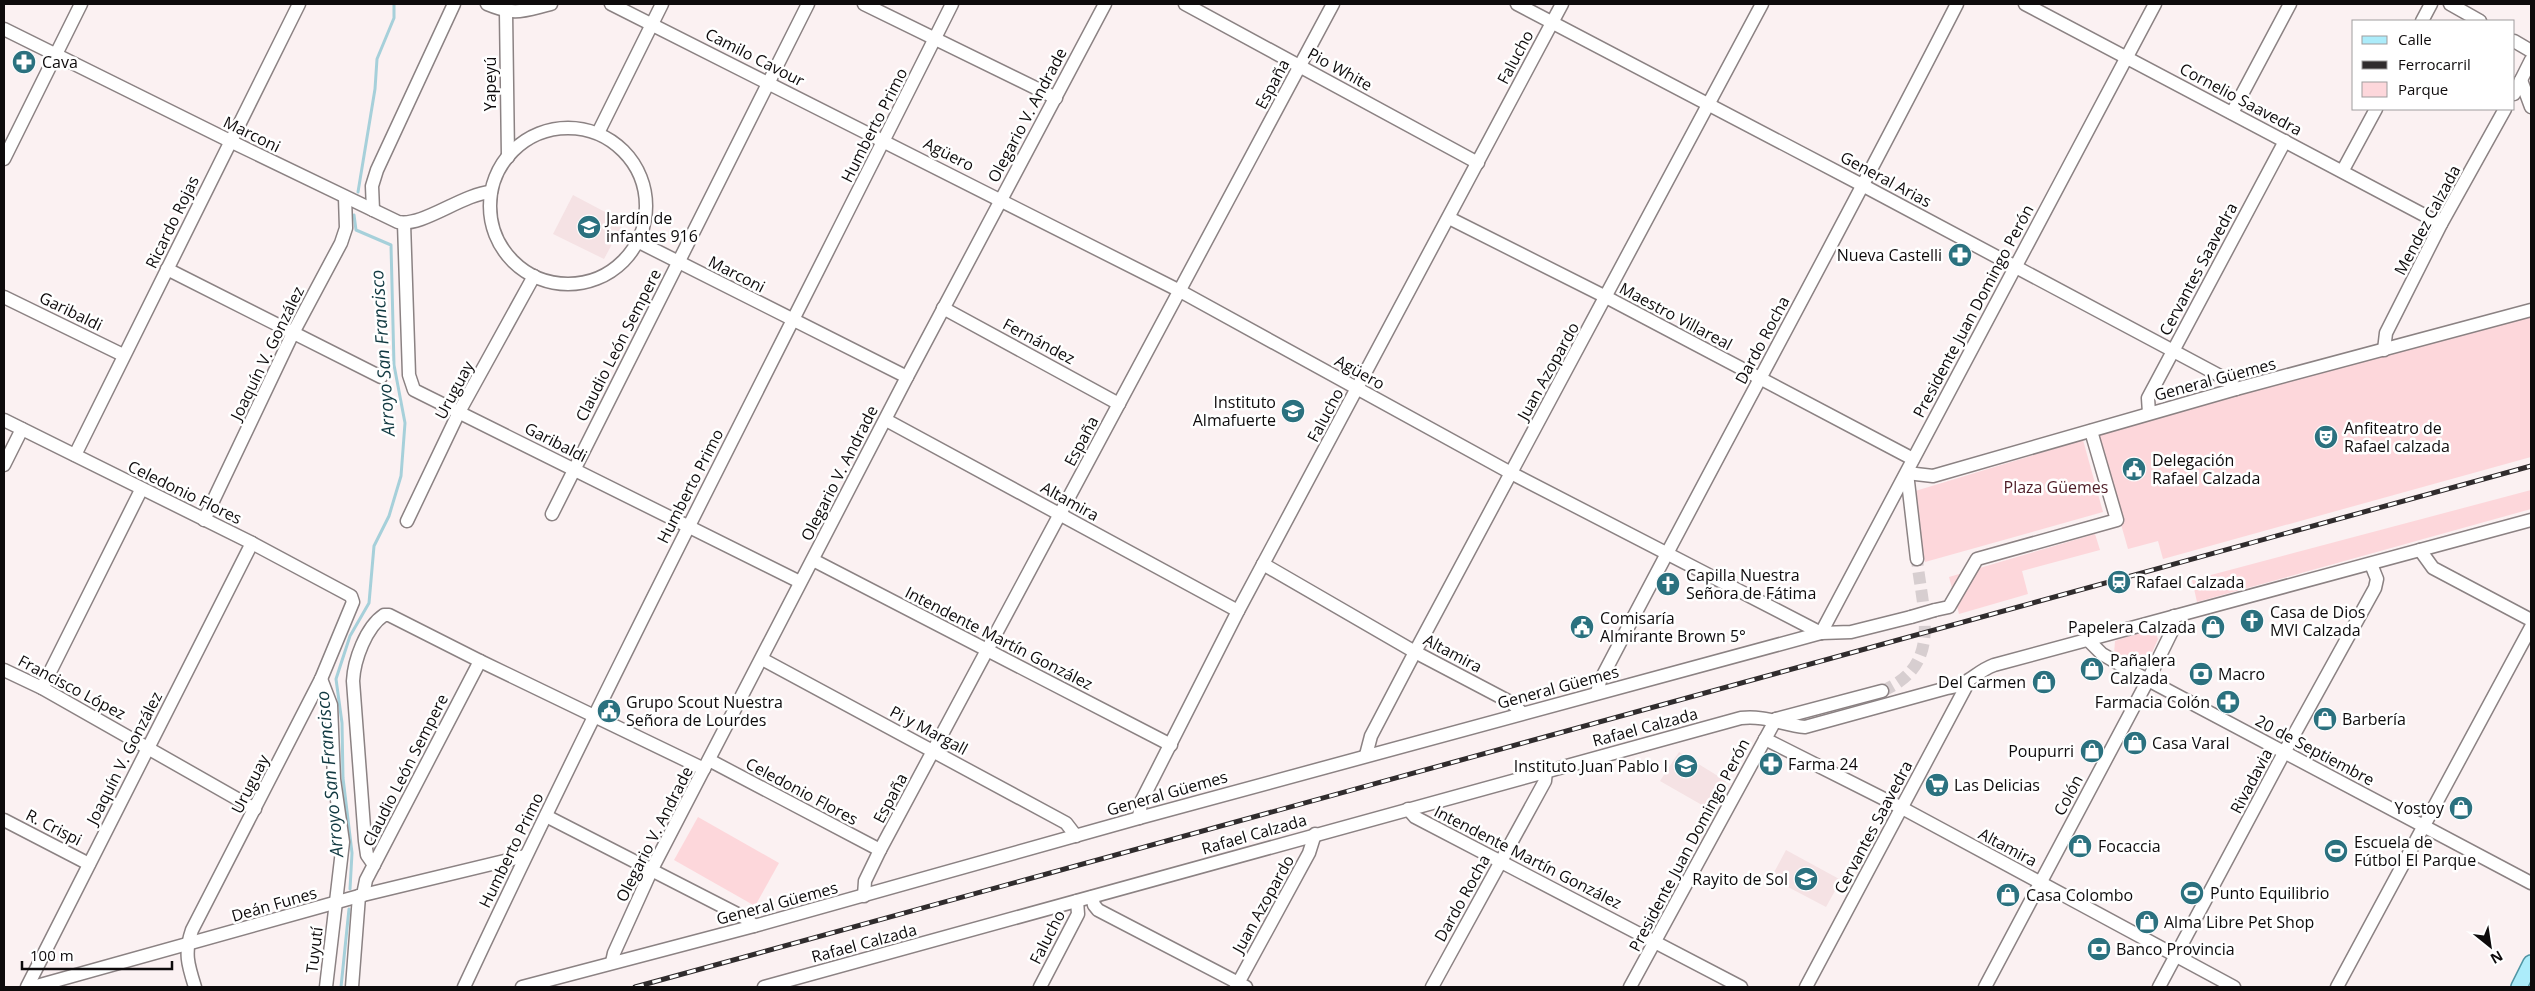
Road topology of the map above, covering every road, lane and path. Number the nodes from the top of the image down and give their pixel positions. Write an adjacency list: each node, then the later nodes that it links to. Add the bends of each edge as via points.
1 (81, 4): 32 (street)
2 (299, 4): 48 (street, Ricardo Rojas)
3 (454, 4): 57 (street, via 377,170 372,186)
4 (487, 4): 23 (street)
5 (551, 4): 23 (street)
6 (611, 4): 27 (street, Camilo Cavour)
7 (662, 4): 27 (street)
8 (808, 4): 37 (street, Claudio León Sempere)
9 (864, 4): 29 (street)
10 (952, 4): 29 (street, Humberto Primo)
11 (1105, 4): 39 (street, Olegario V. Andrade)
12 (1185, 4): 35 (street, Pio White)
13 (1333, 4): 35 (street, España)
14 (1516, 4): 26 (street, General Arias)
15 (1562, 4): 26 (street, Falucho)
16 (1762, 4): 40 (street, Juan Azopardo)
17 (1957, 4): 53 (street, Dardo Rocha)
18 (2026, 4): 33 (street, Cornelio Saavedra)
19 (2155, 4): 33 (street, Presidente Juan Domingo Perón)
20 (2290, 4): 44 (street)
21 (2431, 4): 24 (street)
22 (2450, 4): 25 (street)
23 (506, 12): 49 (street, Yapeyú)
24 (2423, 20)
25 (2478, 20)
26 (1552, 23): 40 (street, General Arias); 51 (street, Falucho)
27 (652, 24): 37 (street, Camilo Cavour); 45 (street)
28 (4, 29): 32 (street, Marconi)
29 (935, 38): 39 (street); 46 (street, Humberto Primo)
30 (2515, 42): 31 (street)
31 (2531, 51)
32 (56, 54): 48 (street, Marconi); 50 (street)
33 (2126, 57): 44 (street, Cornelio Saavedra); 63 (street, Presidente Juan Domingo Perón)
34 (2531, 60): 36 (street)
35 (1300, 66): 51 (street, Pio White); 66 (street, España)
36 (2522, 80): 38 (street); 41 (street)
37 (768, 82): 46 (street, Camilo Cavour); 62 (street, Claudio León Sempere)
38 (2515, 92)
39 (1056, 98): 56 (street, Olegario V. Andrade)
40 (1709, 105): 53 (street, General Arias); 68 (street, Juan Azopardo)
41 (2531, 107)
42 (2375, 110): 52 (street)
43 (2504, 110): 60 (street, Mendez Calzada)
44 (2232, 112): 47 (street, Cornelio Saavedra)
45 (598, 133): 49 (street, via 573,127 547,130 524,141); 61 (street, via 620,146 636,165 645,189 647,214)
46 (884, 140): 56 (street, Agüero); 71 (street, Humberto Primo)
47 (2285, 141): 52 (street, Cornelio Saavedra); 74 (street, Cervantes Saavedra)
48 (230, 142): 55 (street, Marconi); 64 (street, Ricardo Rojas)
49 (508, 156): 54 (street, via 497,172)
50 (4, 159)
51 (1478, 163): 58 (street, Falucho)
52 (2343, 170): 60 (street, Cornelio Saavedra)
53 (1864, 186): 63 (street, General Arias); 78 (street, Dardo Rocha)
54 (491, 192): 59 (street, via 472,196 414,222); 65 (street, via 493,229 502,248 516,264)
55 (345, 197): 57 (street, Marconi); 72 (street, Joaquín V. González, via 345,234)
56 (1001, 199): 66 (street, Agüero); 69 (street, Olegario V. Andrade)
57 (373, 210): 59 (street, Marconi)
58 (1449, 218): 68 (street, Maestro Villareal); 79 (street, Falucho)
59 (404, 223): 82 (street, Garibaldi, via 411,386)
60 (2442, 224): 73 (street, Mendez Calzada, via 2386,333)
61 (639, 242): 62 (street, Marconi); 65 (street, via 626,259 606,274 583,283 558,283)
62 (678, 262): 71 (street, Marconi); 91 (street, Claudio León Sempere)
63 (2015, 266): 74 (street, General Arias); 89 (street, Presidente Juan Domingo Perón)
64 (167, 269): 72 (street); 75 (street, Ricardo Rojas)
65 (534, 276): 82 (street, Uruguay)
66 (1180, 291): 79 (street, Agüero); 81 (street, España)
67 (4, 297): 75 (street, Garibaldi)
68 (1606, 297): 78 (street, Maestro Villareal); 92 (street, Juan Azopardo)
69 (943, 308): 77 (street, Olegario V. Andrade); 81 (street, Fernández)
70 (2531, 310): 73 (street, General Güemes)
71 (794, 321): 77 (street); 102 (street, Humberto Primo)
72 (293, 333): 76 (street); 99 (street, Joaquín V. González)
73 (2384, 350): 80 (street, General Güemes)
74 (2173, 351): 80 (street, General Arias, via 2224,378); 83 (street, Cervantes Saavedra, via 2148,398)
75 (123, 355): 88 (street, Ricardo Rojas)
76 (381, 377)
77 (907, 377): 85 (street, Olegario V. Andrade)
78 (1759, 378): 89 (street, Maestro Villareal); 105 (street, Dardo Rocha)
79 (1357, 389): 92 (street, Agüero); 108 (street, Falucho)
80 (2236, 389): 83 (street, General Güemes)
81 (1119, 404): 98 (street, España)
82 (460, 412): 91 (street, Garibaldi); 101 (street, Uruguay)
83 (2149, 414): 87 (street, General Güemes)
84 (4, 420): 86 (street, Celedonio Flores)
85 (886, 420): 98 (street, Altamira); 107 (street, Olegario V. Andrade)
86 (22, 429): 88 (street, Celedonio Flores); 90 (street)
87 (2091, 431): 94 (street, General Güemes); 116 (street, General Güemes, bridge, via 2117,520 1977,559 1949,607 1851,632)
88 (75, 455): 95 (street, Celedonio Flores)
89 (1913, 460): 93 (street, Presidente Juan Domingo Perón)
90 (4, 465)
91 (574, 470): 97 (street, Claudio León Sempere); 102 (street, Garibaldi)
92 (1511, 473): 105 (street, Agüero); 119 (street, Juan Azopardo)
93 (1907, 473): 94 (street, General Güemes); 96 (street); 116 (street, Presidente Juan Domingo Perón)
94 (1933, 476): 96 (street, via 1918,487)
95 (142, 490): 99 (street, Celedonio Flores); 126 (street)
96 (1910, 502): 106 (street)
97 (552, 514)
98 (1060, 514): 112 (street, Altamira); 118 (street, España)
99 (204, 520): 103 (street, Celedonio Flores)
100 (2531, 520): 104 (street, Rafael Calzada)
101 (407, 521)
102 (688, 526): 110 (street); 130 (street, Humberto Primo)
103 (252, 544): 111 (street, Celedonio Flores); 134 (street, Joaquín V. González)
104 (2420, 550): 109 (street, Rafael Calzada); 114 (street, via 2433,568)
105 (1666, 553): 116 (street, Agüero); 128 (street, Dardo Rocha, via 1600,681)
106 (1917, 559)
107 (813, 560): 110 (street, Olegario V. Andrade); 118 (street, Intendente Martín González)
108 (1263, 564): 112 (street, Falucho); 119 (street, Altamira)
109 (2372, 564): 113 (street, Rafael Calzada); 136 (street, Rivadavia, via 2377,579 2375,588)
110 (800, 582): 120 (street, Olegario V. Andrade)
111 (351, 596): 123 (street, Uruguay, via 352,608)
112 (1238, 611): 133 (street, Falucho)
113 (2174, 616): 117 (street, Rafael Calzada); 124 (street, Colón, via 2172,631)
114 (2531, 620)
115 (2531, 627): 146 (street)
116 (1821, 633): 128 (street, General Güemes)
117 (2088, 640): 124 (street, 20 de Septiembre, via 2102,654); 125 (street, Rafael Calzada, via 1994,665 1983,669)
118 (988, 650): 133 (street, Intendente Martín González); 135 (street, España)
119 (1415, 652): 129 (street, Altamira, via 1512,703); 137 (street, Juan Azopardo, via 1371,736)
120 (762, 659): 135 (street, Pi y Margall); 138 (street, Olegario V. Andrade)
121 (480, 661): 130 (street, Celedonio Flores); 153 (street, Claudio León Sempere); 153 (street, Celedonio Flores, via 389,615 384,614 376,622 358,657 353,681 365,840)
122 (4, 670): 126 (street, Francisco López)
123 (321, 679): 141 (street, Uruguay); 161 (street, Tuyutí, via 332,705 334,779 343,842)
124 (2148, 680): 136 (street, 20 de Septiembre); 155 (street, Colón)
125 (1968, 683): 131 (street, Rafael Calzada, via 1805,726); 140 (street, Cervantes Saavedra)
126 (42, 688): 134 (street, Francisco López)
127 (1882, 691): 131 (street)
128 (1598, 693): 129 (street, General Güemes)
129 (1522, 713): 137 (street, General Güemes)
130 (596, 715): 138 (street, Celedonio Flores); 143 (street, Humberto Primo)
131 (1776, 720): 132 (street, Presidente Juan Domingo Perón); 139 (street, Rafael Calzada, via 1756,716 1741,718)
132 (1765, 739): 140 (street, Altamira); 163 (street, Presidente Juan Domingo Perón)
133 (1171, 744): 144 (street, Falucho, via 1141,802)
134 (148, 746): 141 (street, Francisco López); 152 (street, Joaquín V. González)
135 (933, 751): 148 (street, Pi y Margall, via 1066,823); 149 (street, España)
136 (2285, 751): 146 (street, 20 de Septiembre); 165 (street, Rivadavia)
137 (1366, 755): 144 (street, General Güemes)
138 (707, 764): 149 (street, Celedonio Flores); 154 (street, Olegario V. Andrade)
139 (1546, 771): 142 (street, Rafael Calzada); 151 (street, Dardo Rocha, via 1545,781)
140 (1902, 808): 155 (street, Altamira); 181 (street, Cervantes Saavedra)
141 (255, 809): 164 (street, Uruguay)
142 (1408, 809): 147 (street, Rafael Calzada); 151 (street, Intendente Martín González, via 1415,817)
143 (546, 816): 150 (street, Humberto Primo); 154 (street)
144 (1139, 818): 148 (street, General Güemes)
145 (4, 820): 152 (street, R. Crispi)
146 (2424, 826): 156 (street, 20 de Septiembre); 185 (street)
147 (1314, 834): 159 (street, Rafael Calzada); 168 (street, Juan Azopardo, via 1309,853)
148 (1076, 836): 158 (street, General Güemes)
149 (880, 850): 158 (street, España, via 865,881)
150 (525, 856): 157 (street, Deán Funes); 174 (street, Humberto Primo)
151 (1501, 860): 163 (street, Intendente Martín González); 178 (street, Dardo Rocha)
152 (89, 864): 169 (street, Joaquín V. González)
153 (374, 865): 157 (street, Claudio León Sempere)
154 (652, 869): 162 (street); 166 (street, Olegario V. Andrade)
155 (2041, 883): 165 (street, Altamira); 182 (street, Colón)
156 (2531, 883)
157 (361, 896): 161 (street, Deán Funes); 173 (street)
158 (864, 896): 162 (street, General Güemes)
159 (1092, 897): 160 (street, Rafael Calzada); 168 (street, via 1098,910)
160 (1077, 901): 176 (street, Rafael Calzada); 177 (street, Falucho, via 1078,914)
161 (336, 902): 164 (street, Deán Funes); 172 (street, Tuyutí)
162 (754, 926): 166 (street, General Güemes)
163 (1655, 942): 179 (street, Presidente Juan Domingo Perón); 180 (street, Intendente Martín González)
164 (186, 946): 170 (street, Deán Funes); 171 (street)
165 (2176, 956): 183 (street, Rivadavia); 184 (street, Altamira)
166 (612, 962): 175 (street, General Güemes)
167 (2531, 963): 186 (main road)
168 (1240, 986)
169 (27, 987)
170 (33, 987)
171 (195, 987)
172 (326, 987)
173 (352, 987)
174 (464, 987)
175 (522, 987)
176 (764, 987)
177 (1040, 987)
178 (1432, 987)
179 (1630, 987)
180 (1742, 987)
181 (1806, 987)
182 (1984, 987)
183 (2160, 987)
184 (2234, 987)
185 (2337, 987)
186 (2520, 987)

